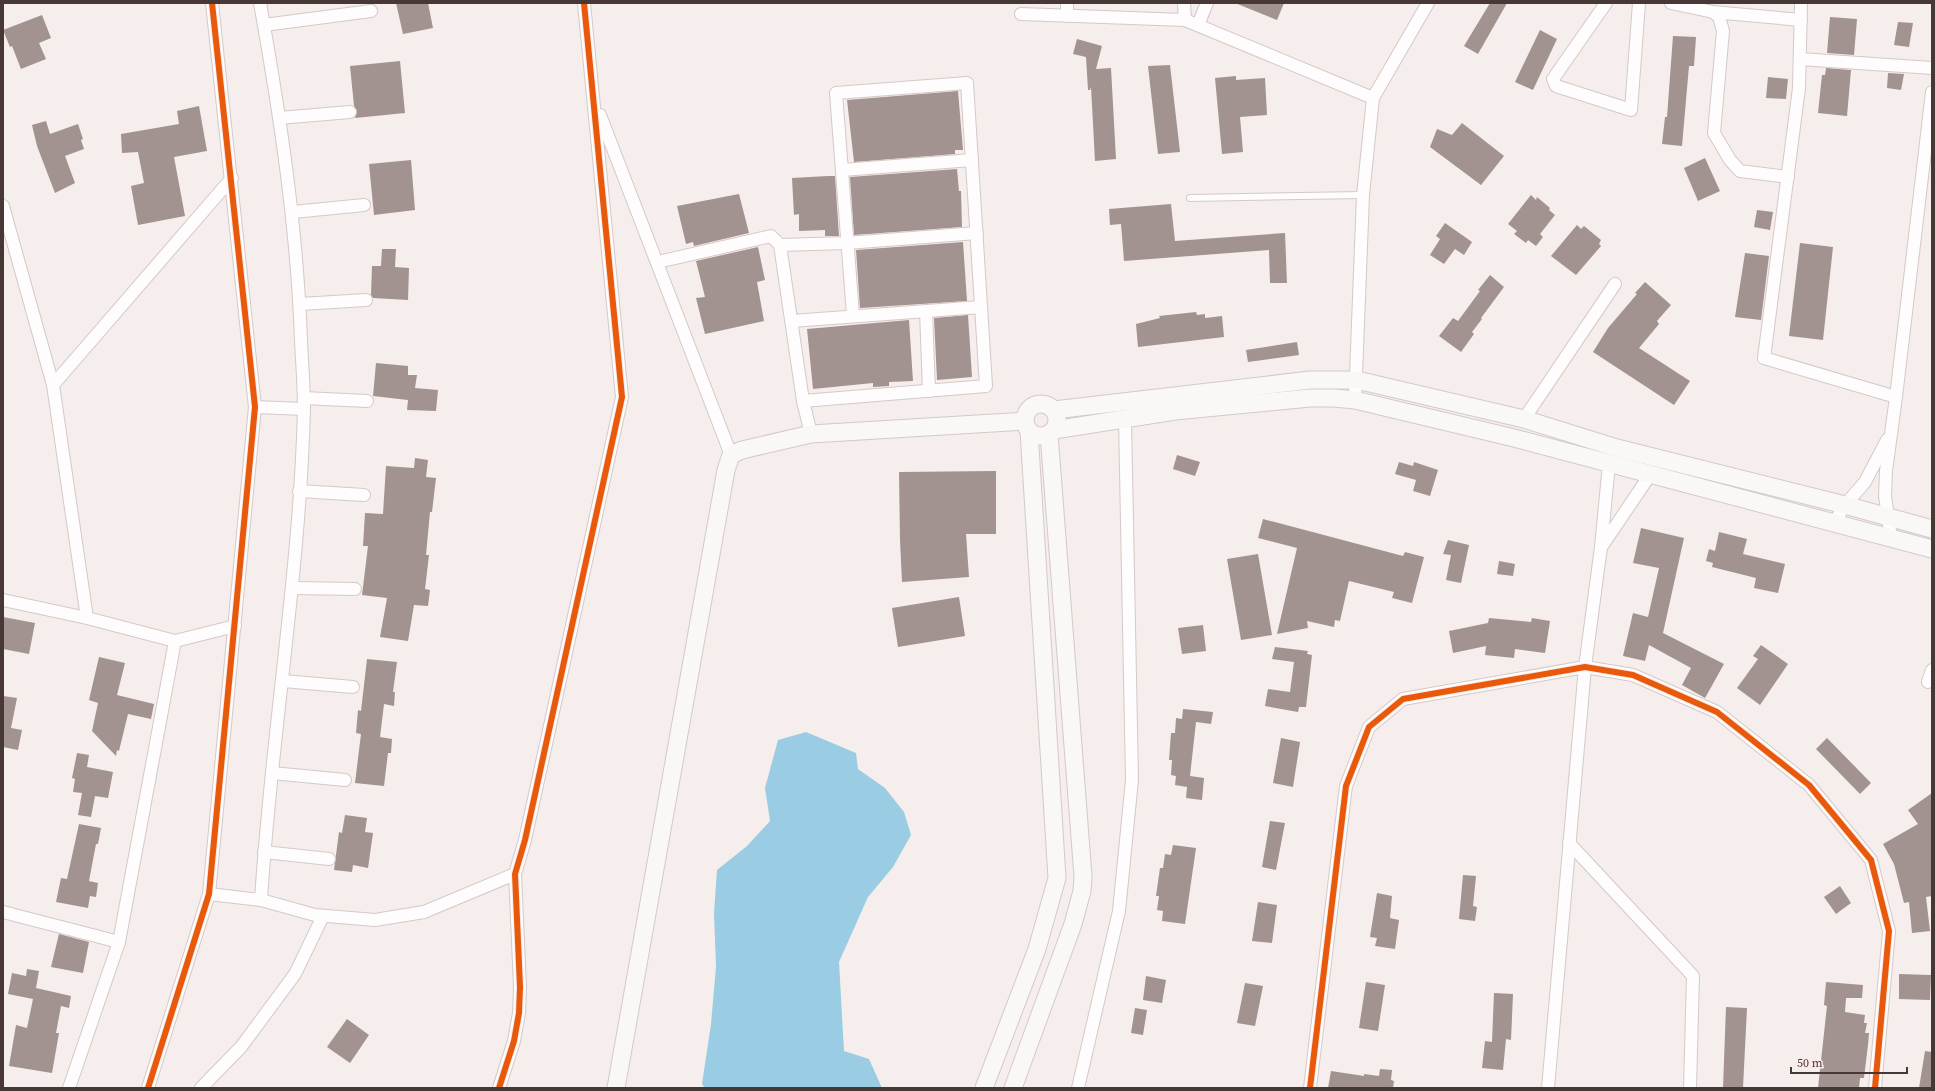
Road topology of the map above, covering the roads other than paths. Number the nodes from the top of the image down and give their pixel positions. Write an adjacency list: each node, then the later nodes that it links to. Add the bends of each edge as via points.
1 (212, 3): 30 (street)
2 (260, 3): 18 (street)
3 (584, 3): 24 (street)
4 (1067, 3): 15 (street)
5 (1184, 3): 16 (street)
6 (1207, 3): 19 (street)
7 (1428, 3): 23 (street)
8 (1606, 3): 9 (street, via 1553,79 1556,86 1631,110)
9 (1639, 3)
10 (1671, 3): 13 (street)
11 (1801, 3): 17 (street)
12 (372, 11): 18 (street)
13 (1713, 12): 17 (street); 29 (street, via 1719,17 1723,31 1714,133 1730,160 1740,171)
14 (1021, 14): 15 (street)
15 (1068, 16): 16 (street)
16 (1185, 20): 19 (street)
17 (1801, 20): 20 (street)
18 (264, 25): 26 (street)
19 (1198, 26): 23 (street)
20 (1800, 59): 21 (street); 29 (street, via 1800,88)
21 (1932, 68)
22 (1932, 92): 50 (street)
23 (1373, 98): 31 (street)
24 (595, 102): 39 (street); 89 (street, via 622,398 525,840)
25 (350, 112): 26 (street)
26 (279, 118): 35 (street)
27 (972, 160): 28 (street); 28 (street, via 967,83 836,93); 36 (street)
28 (842, 170): 37 (street)
29 (1788, 177): 50 (street, via 1764,358)
30 (232, 178): 48 (street); 55 (street)
31 (1363, 195): 32 (lane); 47 (street)
32 (1190, 198)
33 (364, 204): 35 (street)
34 (3, 206): 48 (street)
35 (293, 212): 42 (street)
36 (976, 233): 37 (street); 43 (street)
37 (847, 243): 38 (street); 45 (street)
38 (780, 245): 39 (street, via 771,236); 46 (street)
39 (658, 262): 63 (street)
40 (1615, 284): 58 (street)
41 (366, 300): 42 (street)
42 (300, 304): 54 (street)
43 (981, 307): 44 (street); 49 (street, via 986,386)
44 (926, 311): 45 (street); 49 (street)
45 (853, 315): 46 (street)
46 (792, 321): 53 (street)
47 (1357, 380): 51 (street); 56 (street, via 1310,380); 58 (street)
48 (53, 385): 78 (street)
49 (929, 391): 53 (street)
50 (1896, 397): 61 (street)
51 (1355, 400): 57 (street, via 1310,398 1175,411); 64 (street)
52 (367, 401): 54 (street)
53 (804, 401): 62 (street)
54 (304, 403): 55 (street); 66 (street)
55 (255, 407): 79 (street)
56 (1054, 410): 59 (street, via 1046,404 1036,404 1027,411); 60 (street, via 1057,421)
57 (1125, 419): 60 (street); 102 (street, via 1132,780 1119,911)
58 (1524, 419): 68 (street, via 1617,448)
59 (1027, 426): 60 (street, via 1039,436); 62 (street); 100 (street, via 1057,878 1037,949)
60 (1051, 432): 101 (street, via 1083,876 1082,891 1073,924)
61 (1891, 432): 68 (street, via 1865,482); 69 (street, via 1885,483)
62 (811, 434): 63 (street, via 742,450)
63 (731, 456): 99 (street, via 726,470)
64 (1609, 464): 65 (street); 73 (street)
65 (1650, 475): 70 (street); 73 (street)
66 (299, 491): 67 (street); 75 (street)
67 (364, 495)
68 (1845, 506): 69 (street); 70 (street)
69 (1888, 517): 71 (street); 72 (street)
70 (1834, 523): 72 (street)
71 (1932, 529)
72 (1890, 538): 74 (street)
73 (1601, 548): 81 (street)
74 (1932, 549)
75 (293, 588): 76 (street); 82 (street)
76 (355, 589)
77 (3, 600): 78 (street)
78 (87, 618): 80 (street)
79 (235, 626): 80 (street); 90 (street)
80 (176, 640): 94 (street)
81 (1584, 667): 86 (street); 103 (street, via 1403,699 1369,727 1346,786); 106 (street, via 1633,675 1717,712 1809,785 1872,860 1889,931)
82 (283, 680): 83 (street); 84 (street)
83 (353, 687)
84 (272, 773): 85 (street); 87 (street)
85 (346, 780)
86 (1569, 843): 104 (street); 105 (street, via 1693,976)
87 (264, 852): 88 (street); 91 (street)
88 (329, 859)
89 (515, 874): 93 (street, via 424,912 375,920); 98 (street, via 520,987 518,1014 514,1041)
90 (209, 894): 91 (street); 96 (street)
91 (261, 900): 93 (street)
92 (3, 912): 94 (street)
93 (323, 916): 97 (street, via 295,974 241,1048)
94 (120, 942): 95 (street)
95 (69, 1088)
96 (148, 1088)
97 (201, 1088)
98 (498, 1088)
99 (616, 1088)
100 (984, 1088)
101 (1013, 1088)
102 (1078, 1088)
103 (1310, 1088)
104 (1548, 1088)
105 (1690, 1088)
106 (1875, 1088)

